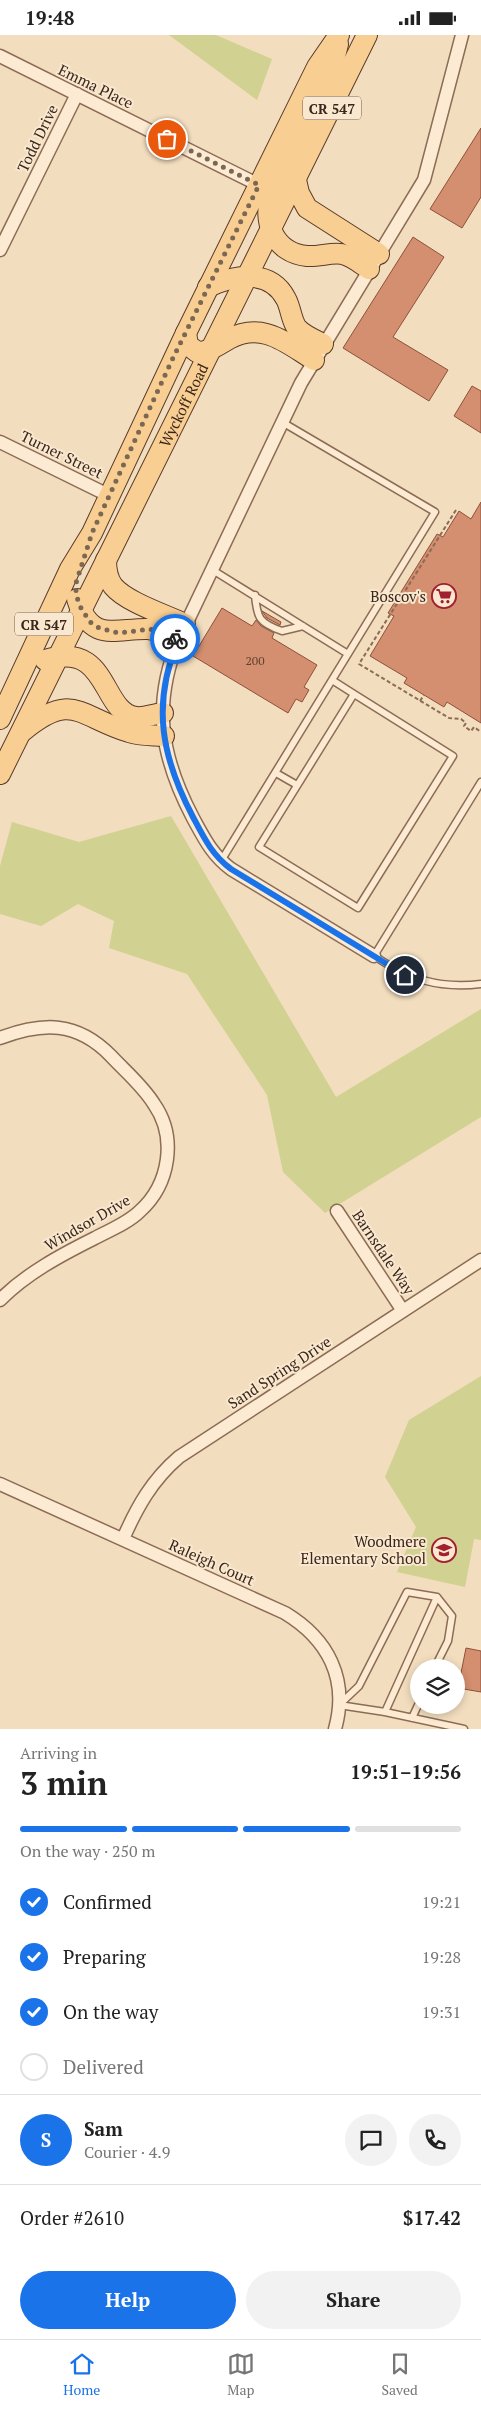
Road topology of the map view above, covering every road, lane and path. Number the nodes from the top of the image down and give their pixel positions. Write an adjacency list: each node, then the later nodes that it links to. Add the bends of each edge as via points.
1 (340, 35): 7 (main road, Wyckoff Road / CR 547, via 317,67); 8 (main road, via 331,73 270,198 267,214)
2 (367, 35): 6 (main road, Wyckoff Road / CR 547)
3 (462, 35): 10 (street, via 424,180)
4 (0, 57): 5 (street, Emma Place)
5 (77, 94): 7 (street, Emma Place); 9 (street, Todd Drive)
6 (296, 180): 8 (main road, Wyckoff Road / CR 547); 10 (main road, via 307,208)
7 (259, 185): 12 (main road, Wyckoff Road / CR 547)
8 (271, 231): 10 (main road, via 278,242 295,253 308,256 340,253); 11 (main road, Wyckoff Road / CR 547)
9 (0, 250)
10 (374, 261): 15 (street)
11 (248, 276): 12 (main road, via 227,279); 14 (main road, Wyckoff Road / CR 547); 15 (main road, via 276,287 286,299 298,328)
12 (208, 287): 13 (main road, Wyckoff Road / CR 547)
13 (186, 333): 14 (main road, via 192,350 203,352); 18 (main road, Wyckoff Road / CR 547)
14 (213, 347): 15 (main road, via 241,333 258,331); 21 (main road, Wyckoff Road / CR 547)
15 (319, 352): 16 (street)
16 (282, 422): 22 (street); 29 (lane, via 435,512)
17 (0, 443): 18 (street, Turner Street)
18 (110, 495): 20 (main road, Wyckoff Road / CR 547)
19 (456, 510): 23 (path)
20 (92, 533): 26 (main road, via 76,583); 31 (main road, Wyckoff Road / CR 547, via 70,569)
21 (106, 560): 26 (main road, Wyckoff Road / CR 547); 28 (main road, via 107,574 116,589)
22 (212, 569): 25 (lane); 28 (street)
23 (415, 574): 24 (path); 35 (path, via 359,663)
24 (419, 576)
25 (255, 595): 27 (lane); 27 (lane, via 256,613 261,620 282,631)
26 (81, 608): 28 (main road, via 90,622 107,631 119,633 150,629); 30 (main road, Wyckoff Road / CR 547)
27 (304, 626): 29 (lane)
28 (181, 632): 36 (street, via 167,679)
29 (348, 654): 32 (lane)
30 (56, 657): 31 (main road); 36 (main road, via 77,659 91,666 101,676 114,701 130,715 141,717); 39 (main road, Wyckoff Road / CR 547)
31 (22, 672): 37 (main road, Wyckoff Road / CR 547)
32 (332, 680): 33 (lane); 41 (lane)
33 (354, 695): 44 (lane); 44 (lane, via 454,756 358,908 259,847)
34 (424, 695): 35 (path)
35 (420, 701): 38 (path, via 449,718 460,719 471,731 474,727)
36 (163, 713): 40 (street)
37 (0, 719)
38 (481, 732)
39 (20, 734): 40 (main road, via 46,714 66,708 129,733); 42 (main road, Wyckoff Road / CR 547)
40 (164, 736): 45 (street, via 170,769 181,794 207,845)
41 (276, 773): 44 (lane); 45 (lane)
42 (0, 774)
43 (481, 782): 46 (lane)
44 (298, 785)
45 (221, 861): 46 (street)
46 (374, 956): 47 (lane, via 405,975 423,981 457,986)
47 (481, 985)
48 (0, 1038): 51 (street, Windsor Drive, via 44,1026 71,1029 93,1041 155,1105 166,1128 168,1147 161,1181 139,1212 52,1260)
49 (337, 1211): 52 (street, Barnsdale Way)
50 (481, 1260): 52 (street, Sand Spring Drive)
51 (0, 1300)
52 (403, 1311): 54 (street, Sand Spring Drive, via 179,1457 146,1492)
53 (0, 1484): 54 (street, Raleigh Court)
54 (123, 1539): 57 (street, Raleigh Court, via 301,1622 327,1652 338,1680)
55 (437, 1597): 56 (lane, via 452,1616 448,1641); 57 (lane, via 407,1592 358,1686); 58 (lane)
56 (439, 1659)
57 (339, 1705): 58 (lane); 61 (street, Raleigh Court)
58 (385, 1712): 60 (lane)
59 (414, 1714): 60 (lane)
60 (412, 1718): 62 (lane)
61 (335, 1729)
62 (464, 1729)

